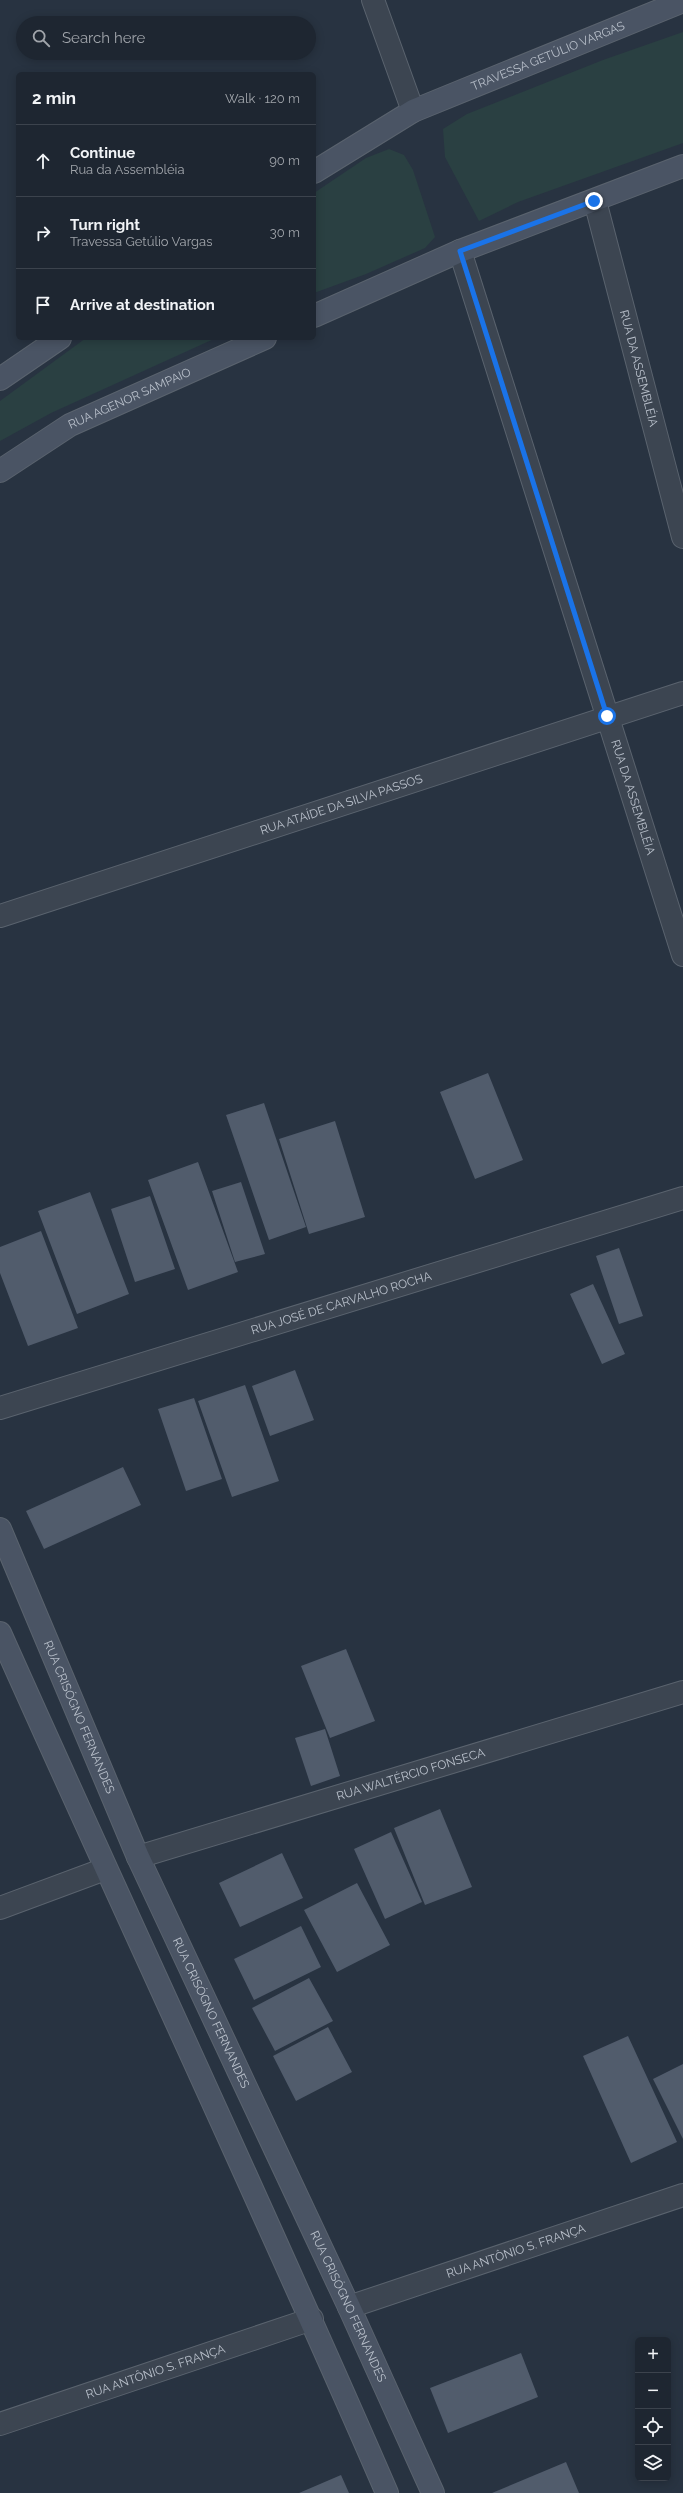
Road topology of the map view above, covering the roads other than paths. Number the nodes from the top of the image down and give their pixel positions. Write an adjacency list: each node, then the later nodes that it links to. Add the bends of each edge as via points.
1 (373, 0): 3 (street)
2 (683, 1): 3 (street, TRAVESSA GETÚLIO VARGAS)
3 (413, 111): 5 (street)
4 (683, 166): 6 (street)
5 (316, 171)
6 (594, 201): 7 (street); 13 (street, RUA DA ASSEMBLÉIA)
7 (460, 251): 8 (street); 15 (street, RUA DA ASSEMBLÉIA)
8 (316, 315)
9 (57, 340): 11 (street)
10 (261, 340): 12 (street, RUA AGENOR SAMPAIO, via 70,425)
11 (0, 379)
12 (0, 471)
13 (683, 537)
14 (683, 693): 15 (street, RUA ATAÍDE DA SILVA PASSOS)
15 (607, 716): 16 (street, RUA ATAÍDE DA SILVA PASSOS); 17 (street, RUA DA ASSEMBLÉIA)
16 (0, 916)
17 (683, 955)
18 (683, 1198): 19 (street, RUA JOSÉ DE CARVALHO ROCHA)
19 (0, 1408)
20 (0, 1529): 23 (street, RUA CRISÓGNO FERNANDES)
21 (0, 1633): 24 (street)
22 (683, 1692): 23 (street, RUA WALTÉRCIO FONSECA)
23 (138, 1856): 27 (street, RUA CRISÓGNO FERNANDES)
24 (105, 1869): 25 (street); 28 (street)
25 (0, 1908)
26 (683, 2195): 27 (street, RUA ANTÔNIO S. FRANÇA)
27 (349, 2307): 31 (street, RUA CRISÓGNO FERNANDES)
28 (312, 2319): 29 (street, RUA ANTÔNIO S. FRANÇA); 30 (street)
29 (0, 2424)
30 (387, 2493)
31 (433, 2493)

